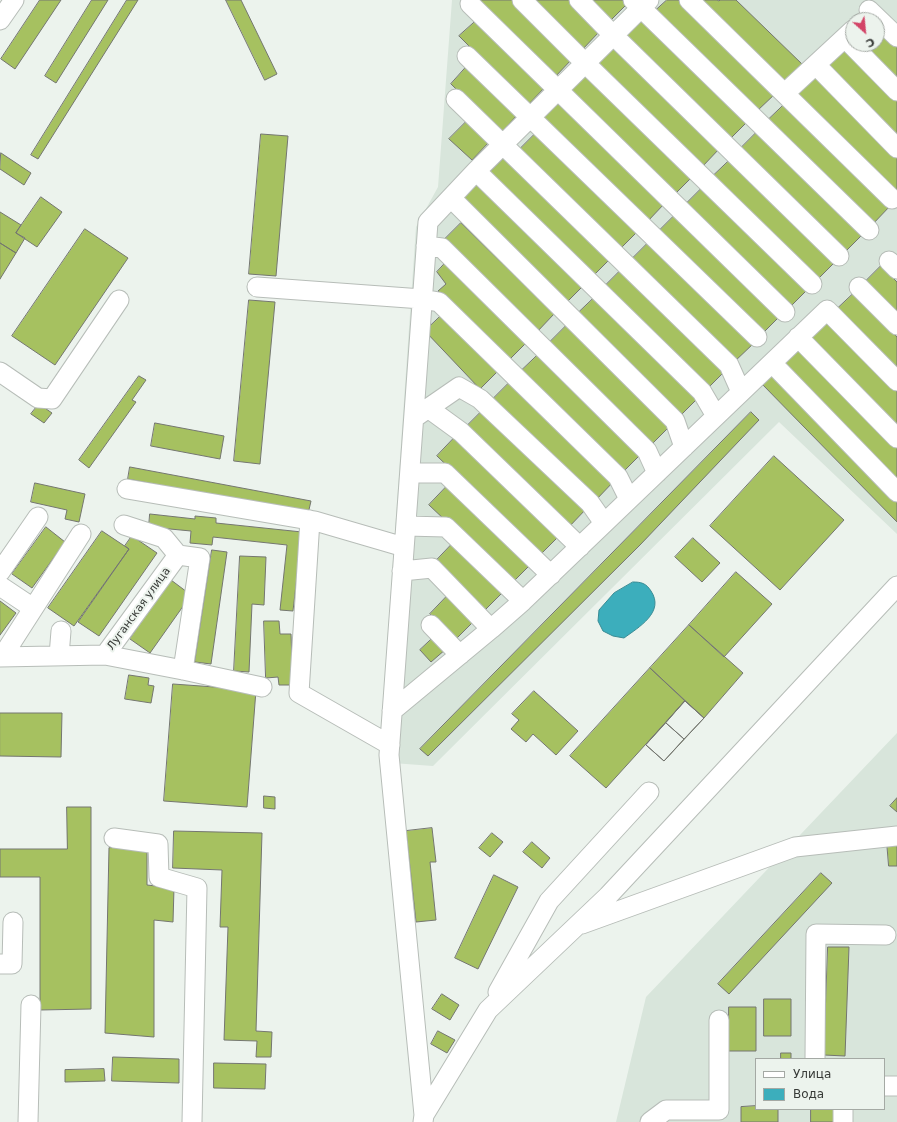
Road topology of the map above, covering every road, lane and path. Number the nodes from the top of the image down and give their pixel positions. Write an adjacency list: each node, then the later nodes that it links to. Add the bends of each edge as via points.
1 (14, 0): 8 (street)
2 (522, 0): 15 (street)
3 (579, 0): 10 (street)
4 (689, 0): 19 (street)
5 (641, 3): 10 (street); 27 (street)
6 (470, 4): 17 (street)
7 (869, 10): 9 (street)
8 (0, 20)
9 (890, 20): 11 (street)
10 (613, 35): 15 (street); 29 (street)
11 (897, 37)
12 (845, 38): 16 (street)
13 (864, 52): 18 (street)
14 (467, 56): 21 (street)
15 (585, 63): 17 (street); 30 (street)
16 (816, 65): 19 (street); 23 (street)
17 (558, 90): 21 (street); 35 (street)
18 (897, 92)
19 (785, 93): 26 (street)
20 (456, 99): 22 (street)
21 (530, 118): 22 (street); 37 (street)
22 (503, 145): 24 (street); 42 (street, via 729,365)
23 (897, 148)
24 (476, 171): 25 (street); 44 (street, via 702,392)
25 (451, 198): 28 (street, via 428,222); 46 (street, via 675,421)
26 (892, 199)
27 (869, 230)
28 (426, 246): 33 (street); 47 (street, via 442,248 646,451)
29 (839, 256)
30 (812, 284)
31 (257, 287): 33 (street)
32 (859, 287): 36 (street)
33 (422, 299): 43 (street); 51 (street, via 439,302 618,477)
34 (120, 300): 40 (street, via 52,399 38,398)
35 (785, 312)
36 (897, 325)
37 (757, 337)
38 (798, 337): 39 (street); 41 (street, via 827,310); 45 (street)
39 (772, 363): 42 (street); 50 (street)
40 (0, 372)
41 (897, 381)
42 (741, 392): 44 (street)
43 (421, 413): 48 (street); 54 (street, via 459,387 480,399 590,503); 59 (street, via 461,432)
44 (716, 416): 46 (street)
45 (897, 438)
46 (684, 447): 47 (street)
47 (657, 472): 51 (street)
48 (410, 473): 56 (street); 63 (street, via 445,473)
49 (127, 489): 53 (street)
50 (897, 492)
51 (629, 499): 54 (street)
52 (38, 517): 62 (street)
53 (310, 520): 58 (street); 78 (street, via 299,693)
54 (604, 523): 59 (street)
55 (124, 525): 60 (street, via 164,538)
56 (406, 526): 58 (street); 66 (street, via 446,527)
57 (81, 534): 67 (street)
58 (404, 547): 61 (street)
59 (580, 547): 63 (street)
60 (178, 555): 71 (street, Луганская улица); 75 (street, via 200,558)
61 (402, 571): 69 (street, via 432,568); 77 (street)
62 (0, 572)
63 (551, 575): 66 (street)
64 (0, 586): 67 (street)
65 (897, 586): 83 (street, via 608,896)
66 (524, 601): 69 (street)
67 (33, 608): 74 (street)
68 (431, 625): 72 (street)
69 (491, 629): 72 (street)
70 (61, 631): 73 (street)
71 (105, 655): 73 (street, Луганская улица); 75 (street)
72 (460, 655): 77 (street)
73 (59, 656): 74 (street, Луганская улица)
74 (1, 657)
75 (184, 670): 76 (street)
76 (262, 687)
77 (392, 711): 78 (street)
78 (390, 745): 93 (street)
79 (649, 792): 87 (street, via 549,902)
80 (897, 836): 83 (street, via 795,847)
81 (114, 838): 95 (street, via 158,844 159,877 197,888)
82 (13, 922): 85 (street, via 12,964)
83 (575, 926): 87 (street)
84 (886, 934): 89 (street, via 816,934)
85 (0, 964)
86 (30, 1005): 94 (street)
87 (488, 1010): 93 (street)
88 (719, 1020): 96 (street, via 719,1110 666,1110)
89 (815, 1058)
90 (885, 1086): 91 (street)
91 (897, 1086)
92 (843, 1110): 97 (street)
93 (423, 1118)
94 (28, 1122)
95 (192, 1122)
96 (650, 1122)
97 (843, 1122)

